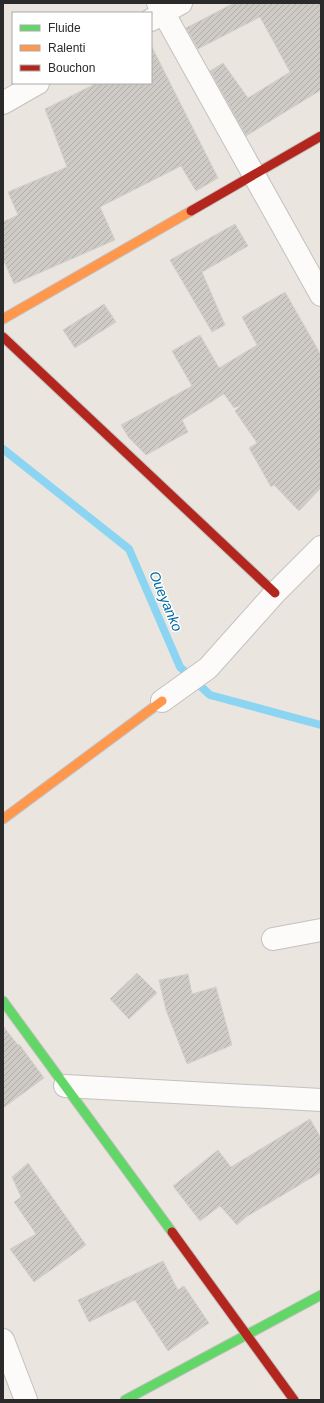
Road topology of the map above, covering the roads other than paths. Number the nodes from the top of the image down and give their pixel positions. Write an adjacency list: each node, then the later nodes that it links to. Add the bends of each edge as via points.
1 (164, 10): 5 (street)
2 (36, 84): 3 (street)
3 (3, 103)
4 (321, 136): 5 (street)
5 (253, 175): 6 (street); 7 (street)
6 (321, 296)
7 (3, 319)
8 (3, 336): 10 (street)
9 (321, 547): 10 (street)
10 (275, 594): 11 (street, via 208,668)
11 (162, 701): 12 (street)
12 (3, 819)
13 (321, 930): 14 (street)
14 (274, 939)
15 (3, 1001): 16 (street)
16 (64, 1086): 17 (street); 19 (street)
17 (321, 1100)
18 (321, 1295): 19 (street)
19 (246, 1335): 22 (street); 23 (street)
20 (3, 1340): 21 (street)
21 (26, 1400)
22 (125, 1400)
23 (294, 1400)

